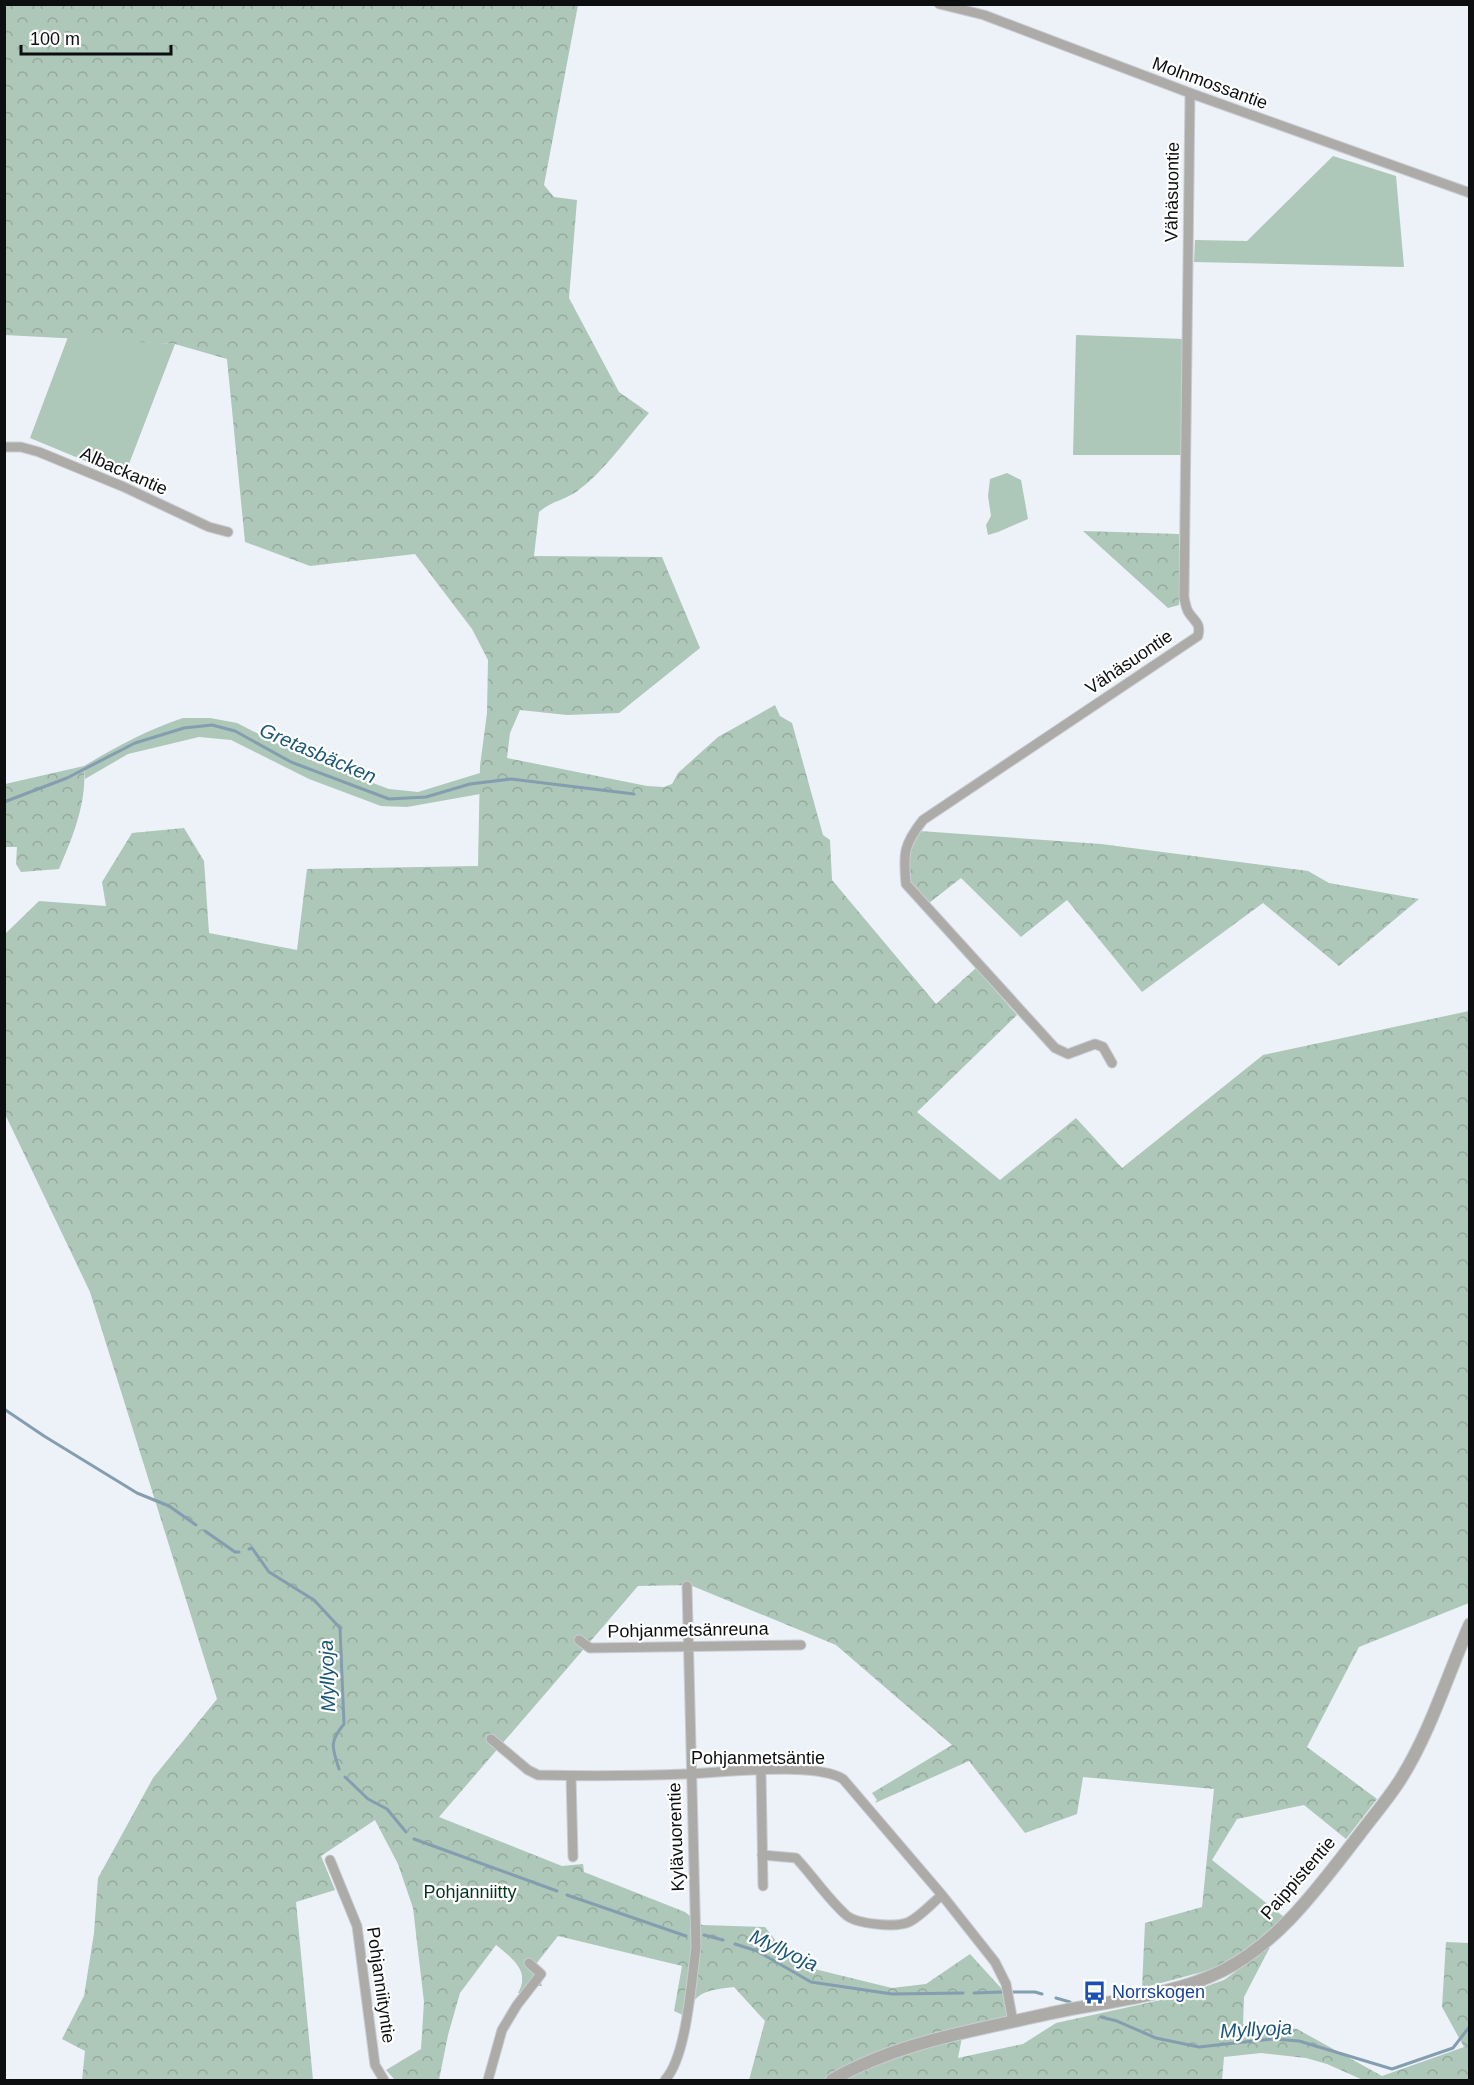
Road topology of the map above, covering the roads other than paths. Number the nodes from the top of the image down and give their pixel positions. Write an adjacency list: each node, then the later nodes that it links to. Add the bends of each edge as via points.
1 (939, 4): 2 (street, Molnmossantie, via 984,15)
2 (1190, 93): 3 (street, Molnmossantie); 6 (street, Vähäsuontie, via 1184,597 1188,612 1198,621 1198,636 923,820 911,835 903,859 906,884 1055,1048 1068,1054 1095,1044 1103,1047)
3 (1470, 193)
4 (4, 447): 5 (street, Albackantie, via 39,452)
5 (228, 532)
6 (1112, 1063)
7 (687, 1586): 11 (street, Kylävuorentie)
8 (1470, 1624): 22 (street, Paippistentie, via 1402,1777 1322,1883 1286,1923 1243,1960 1220,1972 1175,1988)
9 (579, 1640): 11 (street, Pohjanmetsänreuna, via 590,1648)
10 (801, 1645): 11 (street, Pohjanmetsänreuna)
11 (688, 1647): 14 (street, Kylävuorentie)
12 (491, 1739): 15 (street, Pohjanmetsäntie, via 538,1775)
13 (761, 1770): 14 (street, Pohjanmetsäntie); 16 (street); 20 (street, Pohjanmetsäntie, via 836,1774)
14 (690, 1774): 15 (street, Pohjanmetsäntie); 25 (street, Kylävuorentie, via 696,1948 689,2005 675,2066)
15 (571, 1776): 17 (street)
16 (762, 1855): 19 (street); 20 (street, via 796,1858 848,1917 866,1922 899,1925 911,1921)
17 (573, 1857)
18 (330, 1860): 23 (street, Pohjanniityntie, via 357,1926 375,2065)
19 (763, 1886)
20 (942, 1895): 22 (street, Pohjanmetsäntie, via 995,1962 1010,1998)
21 (529, 1962): 24 (street, via 542,1974 502,2030)
22 (1012, 2022): 26 (street, Paippistentie, via 907,2047)
23 (384, 2080)
24 (488, 2080)
25 (665, 2080)
26 (832, 2080)

